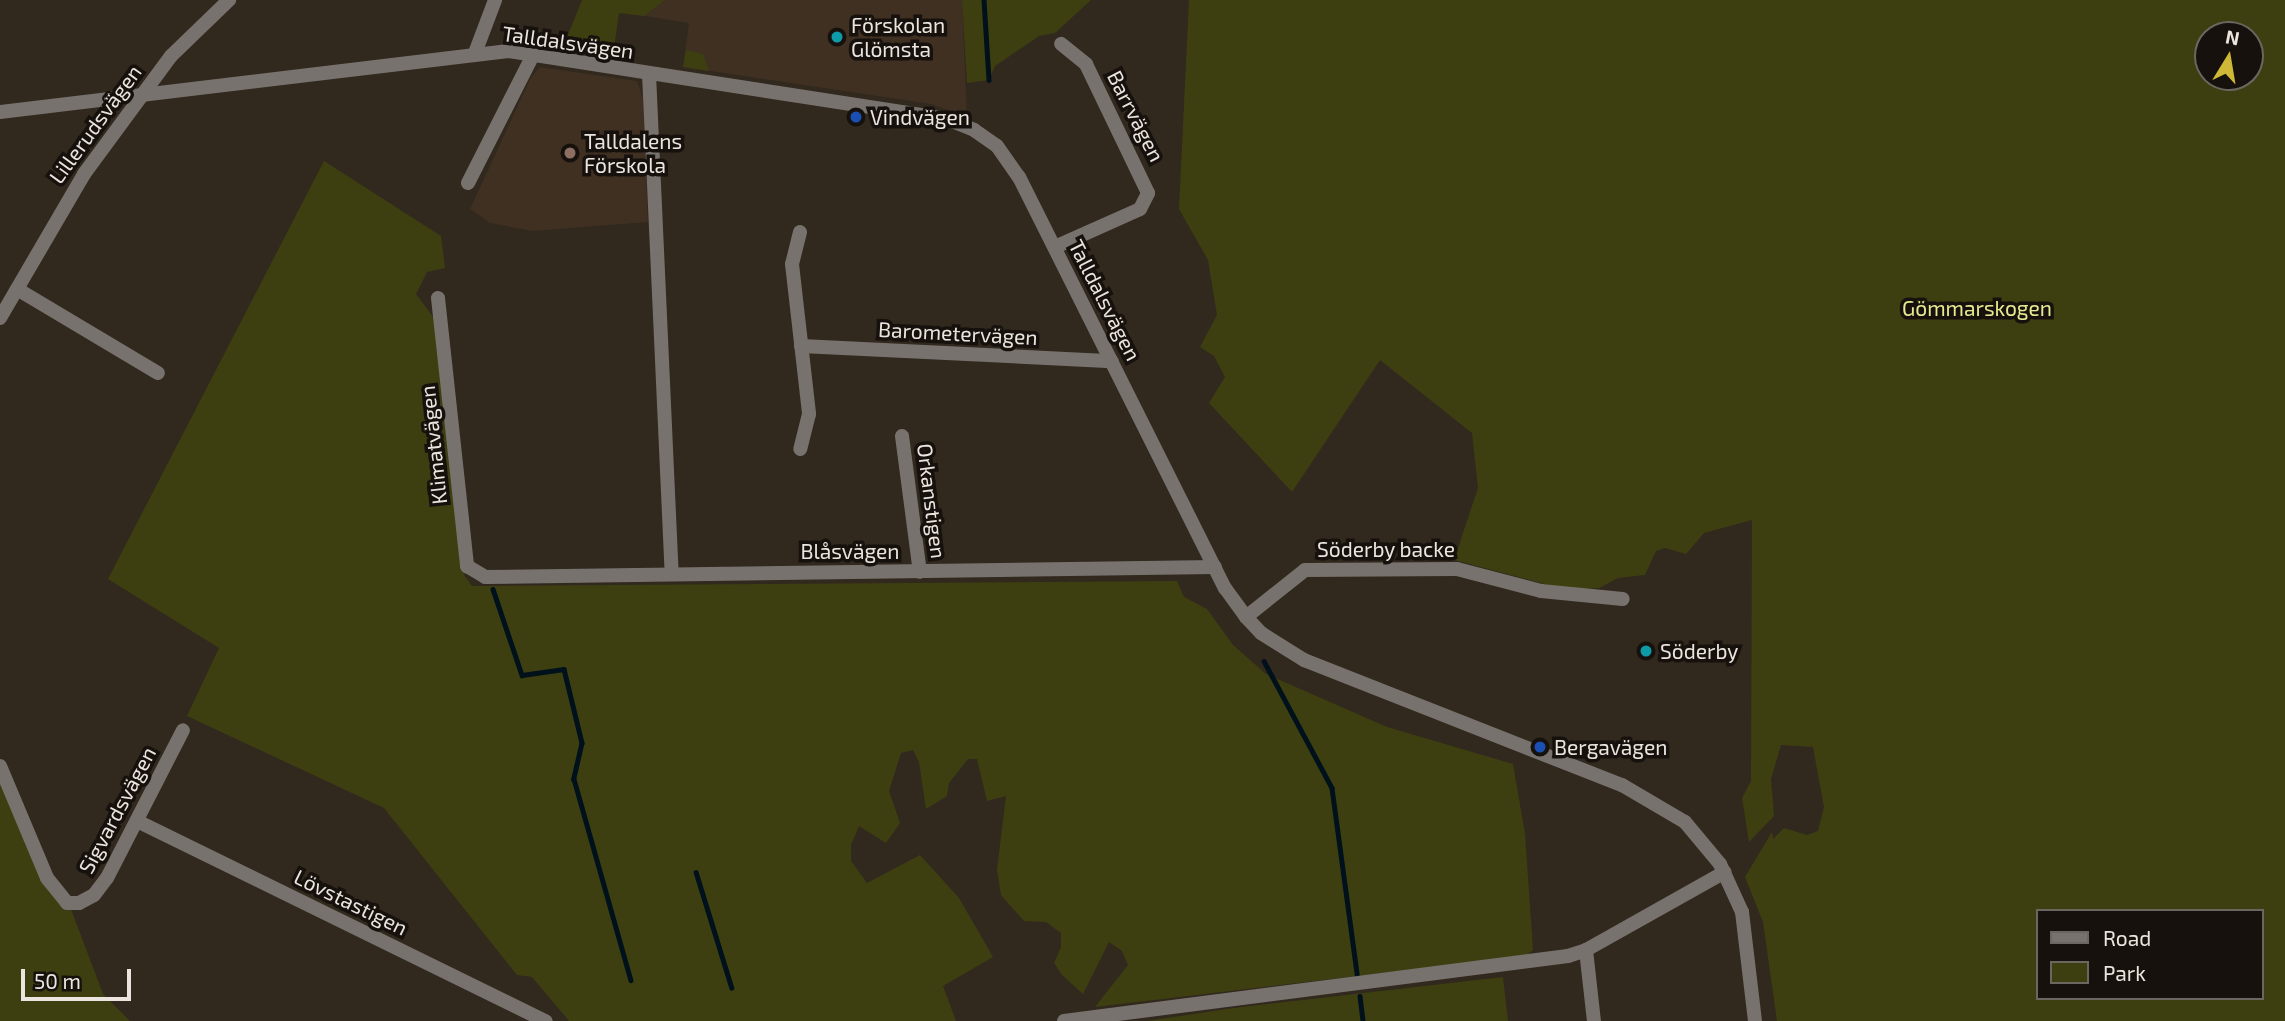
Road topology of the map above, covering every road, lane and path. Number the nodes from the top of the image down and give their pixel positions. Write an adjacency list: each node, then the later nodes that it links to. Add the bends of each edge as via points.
1 (229, 0): 7 (street, Lillerudsvägen, via 183,42)
2 (495, 0): 4 (street)
3 (1061, 44): 11 (street, Barrvägen, via 1086,64 1148,193 1140,209)
4 (475, 53): 5 (street, Talldalsvägen); 7 (street, Talldalsvägen)
5 (533, 55): 6 (street, Talldalsvägen); 9 (street)
6 (649, 74): 11 (street, Talldalsvägen, via 936,117 965,126 985,136 1006,157); 21 (street)
7 (146, 95): 8 (street, Talldalsvägen); 12 (street, Lillerudsvägen, via 72,190)
8 (0, 111)
9 (467, 183)
10 (800, 232): 15 (street, via 792,264)
11 (1055, 247): 16 (street, Talldalsvägen)
12 (16, 289): 14 (street, Lillerudsvägen); 17 (street)
13 (438, 298): 23 (street, Klimatvägen, via 467,566)
14 (0, 318)
15 (801, 346): 16 (street, Barometervägen); 19 (street, via 809,414)
16 (1112, 361): 20 (street, Talldalsvägen)
17 (158, 373)
18 (902, 436): 22 (street, Orkanstigen)
19 (800, 449)
20 (1215, 566): 22 (street, Blåsvägen); 25 (street, Talldalsvägen)
21 (672, 572): 22 (street, Blåsvägen); 23 (street, Blåsvägen)
22 (920, 572)
23 (485, 577)
24 (1623, 599): 25 (street, Söderby backe, via 1541,591 1457,569 1304,570)
25 (1247, 617): 29 (street, Talldalsvägen, via 1261,633 1304,660 1652,799 1685,822)
26 (183, 730): 28 (street, Sigvardsvägen)
27 (0, 766): 28 (street, Sigvardsvägen, via 47,878 69,904 94,895)
28 (137, 821): 31 (street, Lövstastigen)
29 (1725, 872): 30 (street); 34 (street, Talldalsvägen, via 1745,926)
30 (1587, 950): 32 (street); 33 (street)
31 (546, 1021)
32 (1064, 1021)
33 (1594, 1021)
34 (1755, 1021)

